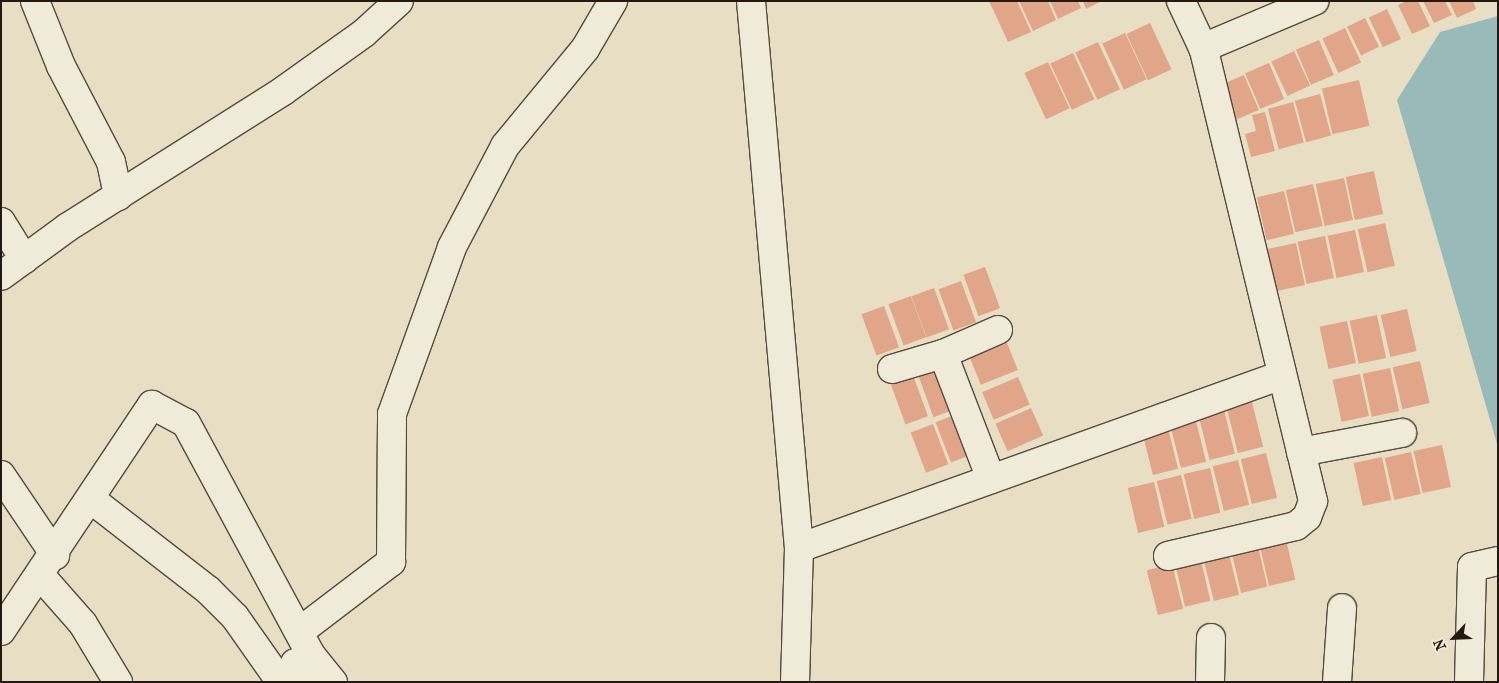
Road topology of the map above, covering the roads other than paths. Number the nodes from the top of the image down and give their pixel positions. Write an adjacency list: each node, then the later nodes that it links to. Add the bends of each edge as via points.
1 (35, 1): 9 (street, via 61,66 111,162)
2 (399, 1): 9 (street, via 364,33 283,91)
3 (613, 1): 29 (street, via 585,49 505,146 452,247 392,414 390,562)
4 (751, 1): 22 (street)
5 (1181, 1): 8 (street)
6 (1314, 1): 7 (street)
7 (1278, 8): 8 (street)
8 (1203, 48): 16 (street)
9 (118, 196): 11 (street)
10 (1, 222): 11 (street)
11 (24, 259): 12 (street)
12 (1, 276)
13 (998, 330): 14 (street)
14 (943, 354): 15 (street); 20 (street)
15 (892, 369)
16 (1282, 374): 18 (street); 20 (street)
17 (1402, 433): 18 (street)
18 (1301, 452): 23 (street, via 1313,501 1308,517 1296,526)
19 (1, 475): 25 (street)
20 (991, 479): 22 (street)
21 (92, 500): 25 (street); 29 (street, via 208,590); 29 (street, via 152,405 186,423)
22 (799, 548): 32 (street)
23 (1168, 556)
24 (1498, 561): 35 (street, via 1472,567)
25 (47, 565): 27 (street); 30 (street)
26 (1342, 608): 34 (street)
27 (1, 631)
28 (1211, 638): 33 (street)
29 (290, 665): 31 (street)
30 (118, 682)
31 (333, 682)
32 (795, 682)
33 (1210, 682)
34 (1338, 682)
35 (1469, 682)

